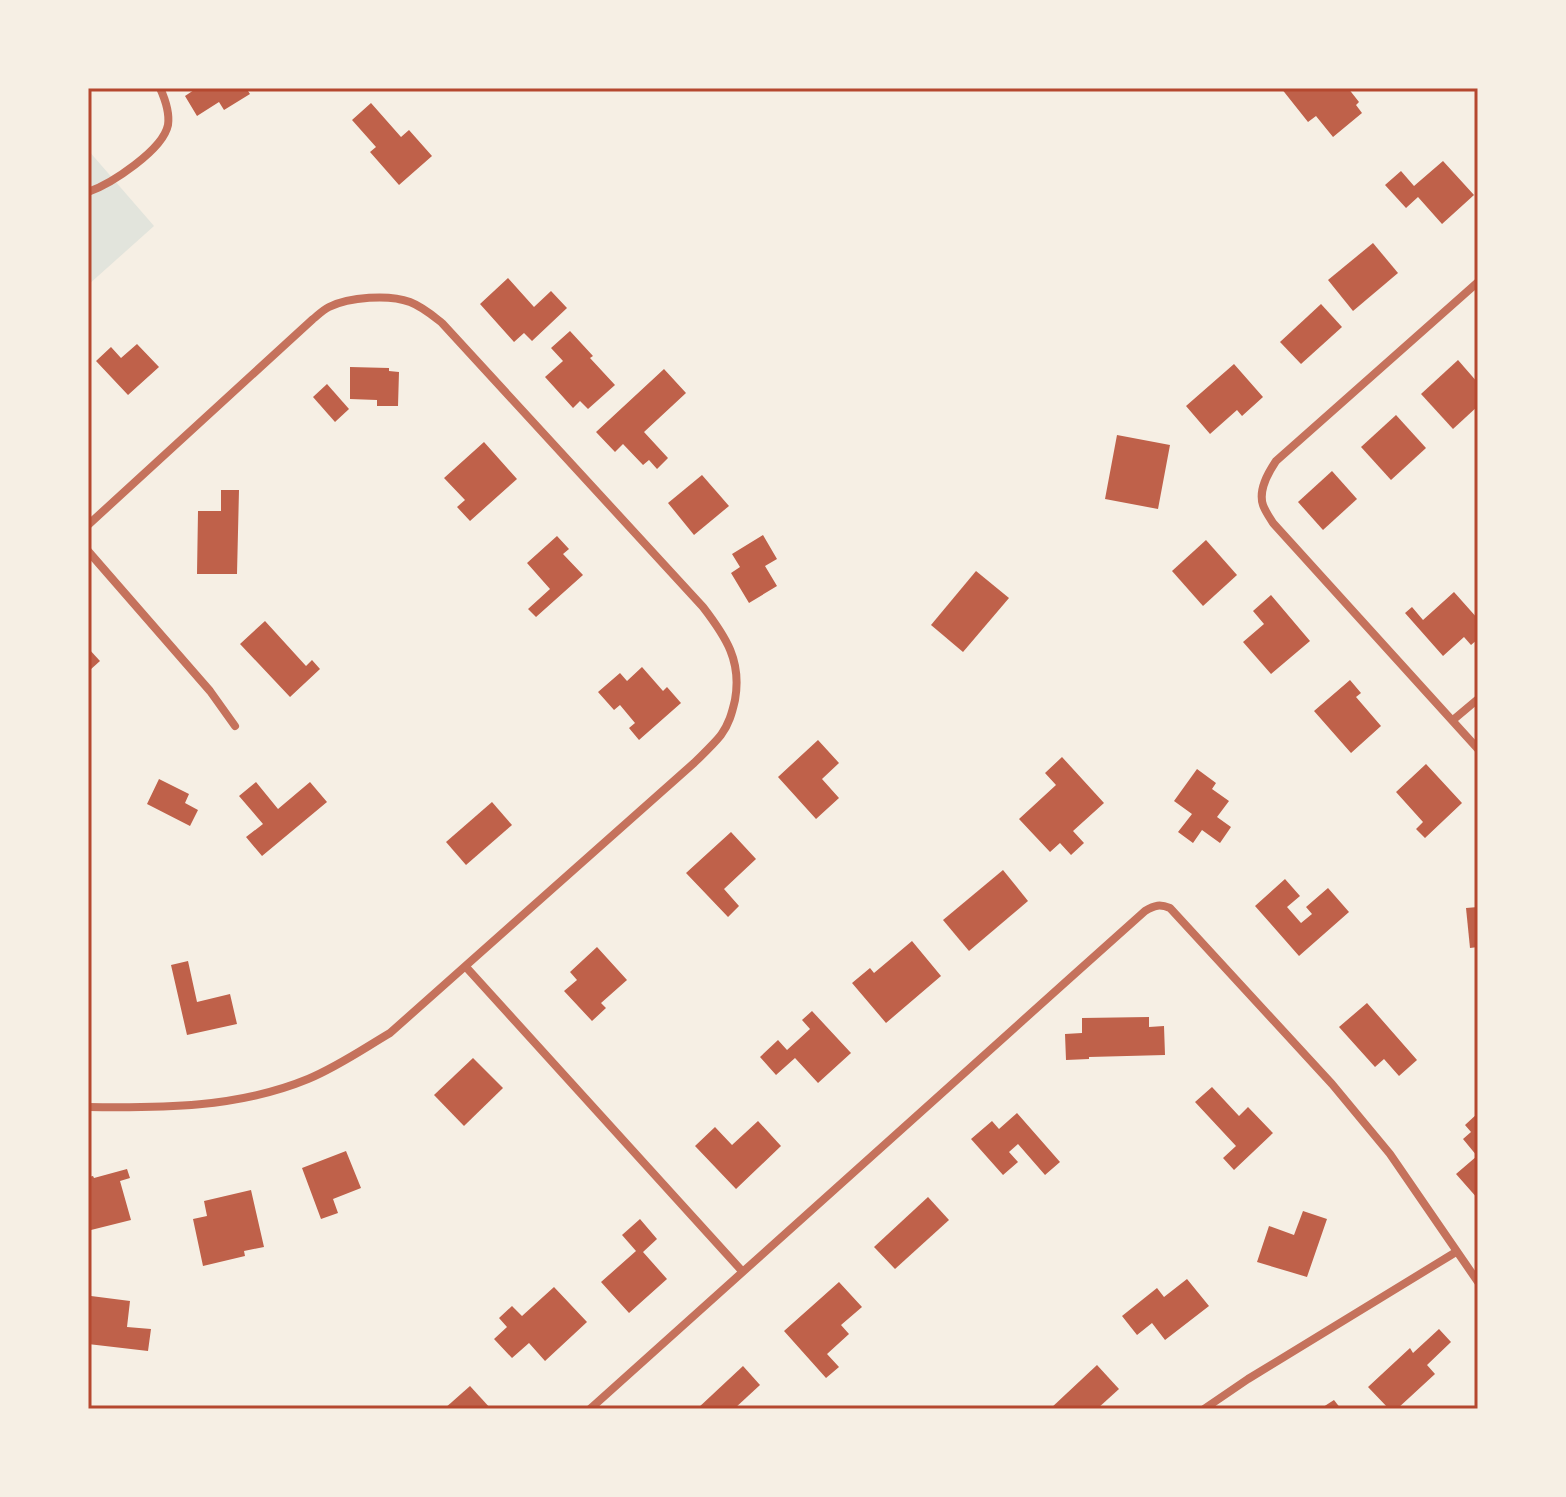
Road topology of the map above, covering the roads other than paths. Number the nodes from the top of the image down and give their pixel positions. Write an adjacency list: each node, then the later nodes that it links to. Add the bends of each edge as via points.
1 (160, 88): 2 (street, via 168,126 150,153)
2 (88, 192)
3 (1478, 282): 7 (street, via 1276,461 1263,489 1263,505 1273,523)
4 (88, 525): 10 (street, via 329,307 392,298 426,310 442,323 703,607 721,631 737,671 731,718 721,734)
5 (88, 551): 8 (street)
6 (1478, 699): 7 (street)
7 (1453, 720): 9 (street)
8 (235, 726)
9 (1478, 749)
10 (466, 967): 11 (street, via 390,1033 308,1079 206,1105); 13 (street)
11 (88, 1107)
12 (1456, 1252): 13 (street, via 1390,1154 1332,1084 1170,908 1155,905); 14 (street); 16 (street)
13 (742, 1271): 15 (street)
14 (1478, 1282)
15 (590, 1409)
16 (1204, 1409)

